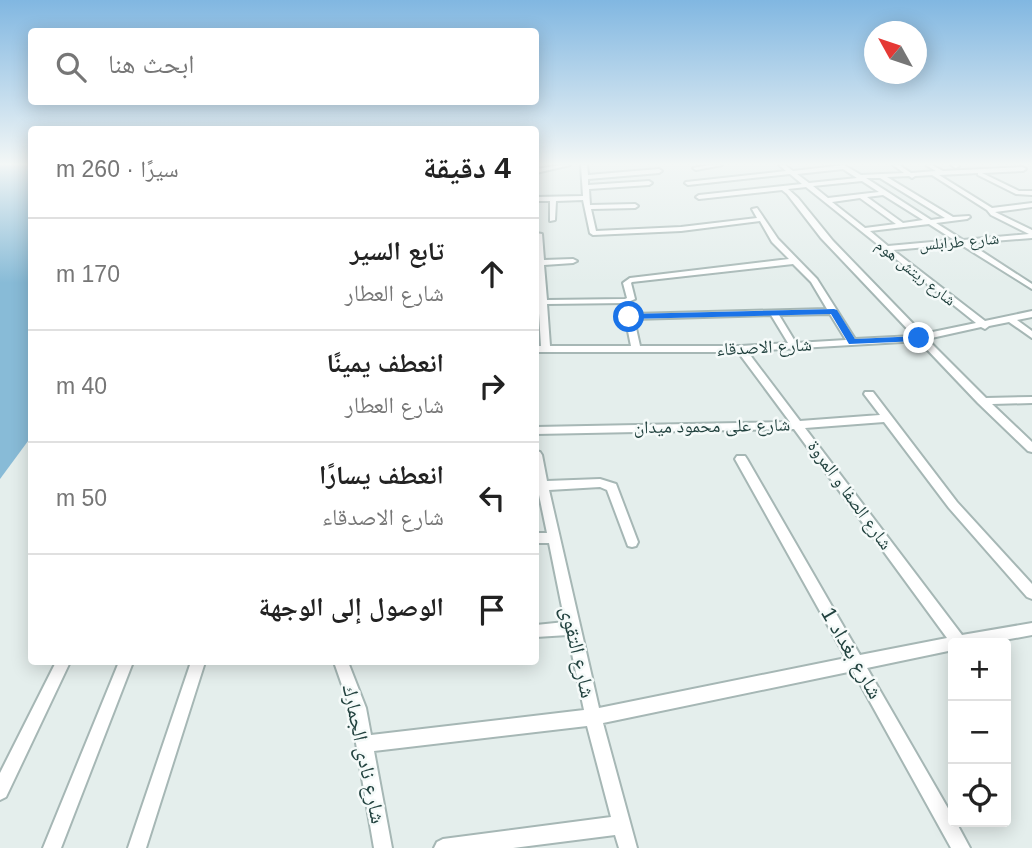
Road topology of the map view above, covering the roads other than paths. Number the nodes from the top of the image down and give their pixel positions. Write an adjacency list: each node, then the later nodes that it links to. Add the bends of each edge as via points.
1 (553, 205): 19 (street)
2 (799, 205): 41 (street)
3 (834, 205): 23 (street, شارع ريتش هوم)
4 (874, 205): 22 (street, شارع ريتش هوم)
5 (900, 205): 21 (street)
6 (928, 205): 18 (street)
7 (982, 205): 13 (street, شارع طرابلس)
8 (1032, 205): 11 (street)
9 (635, 206): 10 (street)
10 (587, 207): 20 (street, via 592,232 600,234)
11 (1021, 207): 13 (street); 14 (street)
12 (755, 209): 17 (street)
13 (991, 210): 24 (street, شارع طرابلس)
14 (1032, 212)
15 (734, 215): 20 (street)
16 (967, 217): 18 (street)
17 (762, 219): 20 (street); 28 (street)
18 (952, 219): 21 (street)
19 (552, 220)
20 (740, 222)
21 (928, 222): 22 (street); 25 (street)
22 (903, 226): 23 (street)
23 (864, 230): 26 (street, شارع ريتش هوم)
24 (1032, 235): 25 (street, شارع طرابلس)
25 (958, 241): 26 (street, شارع طرابلس); 31 (street)
26 (886, 247): 39 (street, شارع ريتش هوم)
27 (573, 261): 29 (street)
28 (796, 261): 33 (street, via 630,280 631,299); 34 (street)
29 (539, 263)
30 (539, 273): 32 (street)
31 (1032, 287)
32 (545, 302): 33 (street); 44 (street)
33 (626, 302): 37 (street)
34 (834, 312): 35 (street); 42 (street)
35 (774, 314): 37 (street); 43 (street)
36 (1032, 314): 38 (street, شارع الاصدقاء)
37 (629, 317): 46 (street)
38 (1013, 320): 39 (street, شارع الاصدقاء); 40 (street)
39 (985, 326): 41 (street, شارع الاصدقاء)
40 (1032, 335)
41 (919, 338): 42 (street, شارع الاصدقاء); 49 (street)
42 (852, 342): 43 (street, شارع الاصدقاء)
43 (793, 345): 45 (street, شارع الاصدقاء)
44 (541, 349): 46 (street, شارع الاصدقاء)
45 (741, 349): 46 (street, شارع الاصدقاء); 51 (street, شارع الصفا و المروة)
46 (636, 350)
47 (869, 394): 50 (street)
48 (1032, 400): 49 (street)
49 (982, 401): 53 (street)
50 (888, 418): 51 (street, شارع على محمود ميدان); 60 (street, via 953,505)
51 (798, 425): 52 (street, شارع على محمود ميدان); 64 (street, شارع الصفا و المروة)
52 (539, 431)
53 (1032, 448)
54 (741, 458): 67 (street, شارع بغداد 1)
55 (539, 486): 59 (street, via 600,483 612,487)
56 (539, 490): 58 (street, شارع التقوى)
57 (539, 538): 58 (street)
58 (552, 538): 61 (street, شارع التقوى)
59 (632, 542)
60 (1032, 593)
61 (572, 628): 63 (street); 72 (street, شارع التقوى)
62 (1032, 629): 65 (street)
63 (539, 631)
64 (956, 638)
65 (981, 638)
66 (948, 644): 67 (street)
67 (859, 664): 72 (street); 81 (street, شارع بغداد 1)
68 (62, 665): 74 (street)
69 (125, 665): 76 (street)
70 (197, 665): 77 (street)
71 (342, 665): 73 (street, شارع نادى الجمارك)
72 (593, 717): 73 (street); 75 (street, شارع التقوى)
73 (365, 744): 78 (street, شارع نادى الجمارك)
74 (0, 791)
75 (622, 825): 79 (street); 80 (street, شارع التقوى)
76 (52, 848)
77 (137, 848)
78 (383, 848)
79 (443, 848)
80 (628, 848)
81 (961, 848)

